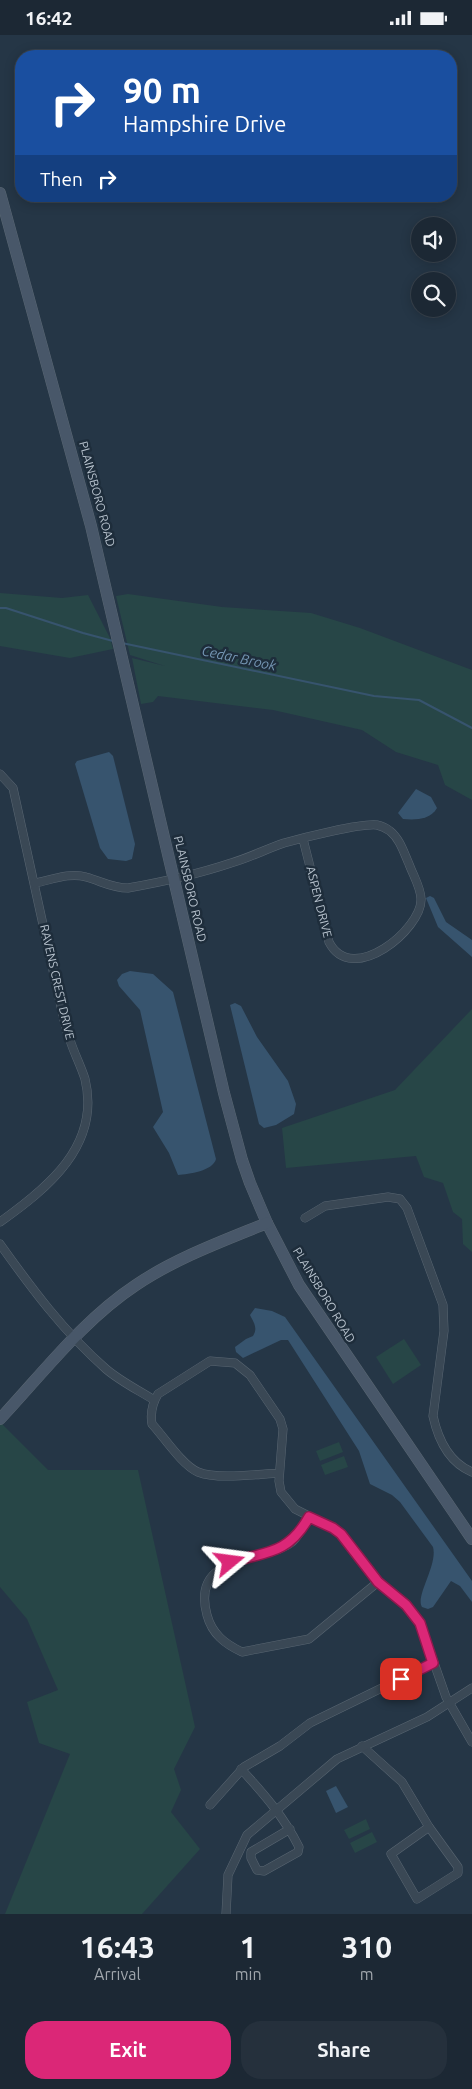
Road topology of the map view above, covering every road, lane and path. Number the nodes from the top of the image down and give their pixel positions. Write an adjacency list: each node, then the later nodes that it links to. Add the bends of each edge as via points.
1 (0, 193): 4 (street, PLAINSBORO ROAD, via 92,526)
2 (0, 774): 5 (street, RAVENS CREST DRIVE, via 13,788)
3 (303, 839): 3 (street, ASPEN DRIVE, via 376,825 392,832 419,888 422,900 415,919 393,941 365,958 355,960 335,952 324,926); 4 (street, ASPEN DRIVE)
4 (174, 878): 5 (street, via 128,888 116,888 85,876 73,875); 8 (street, PLAINSBORO ROAD, via 233,1130)
5 (35, 883): 7 (street, RAVENS CREST DRIVE, via 69,1039 84,1078 88,1115 70,1159 28,1203)
6 (305, 1218): 13 (street, via 325,1206 394,1197 407,1208 445,1318 433,1416 436,1431 456,1462)
7 (0, 1223)
8 (267, 1223): 10 (street, via 153,1274 114,1301); 16 (street, PLAINSBORO ROAD, via 314,1310)
9 (0, 1244): 10 (street, via 45,1307)
10 (74, 1338): 11 (street, via 108,1370); 12 (street)
11 (154, 1400): 14 (street, via 152,1424 197,1471 211,1475); 14 (street, via 158,1394 210,1361 224,1360 243,1368 280,1419 283,1440)
12 (0, 1419)
13 (472, 1472)
14 (280, 1473): 15 (street, via 281,1492 288,1503)
15 (309, 1517): 17 (street, via 341,1534); 17 (street, via 292,1541 230,1562 219,1569 210,1581 205,1596 206,1610 210,1625 224,1642 242,1652 304,1641)
16 (472, 1539)
17 (378, 1582): 18 (street, via 406,1605 420,1623)
18 (433, 1663): 20 (street); 23 (street, via 310,1723)
19 (472, 1688): 20 (street)
20 (450, 1704): 21 (street); 22 (street)
21 (471, 1740)
22 (362, 1746): 25 (street, via 337,1759); 26 (street, via 402,1782)
23 (241, 1769): 24 (street); 25 (street)
24 (210, 1805)
25 (277, 1809): 27 (street); 28 (street, via 247,1835 238,1852 228,1875)
26 (429, 1827): 26 (street, via 458,1867 458,1873 417,1899 392,1854)
27 (290, 1829): 27 (street, via 299,1847 298,1852 264,1871 257,1870 251,1852)
28 (226, 1914)

